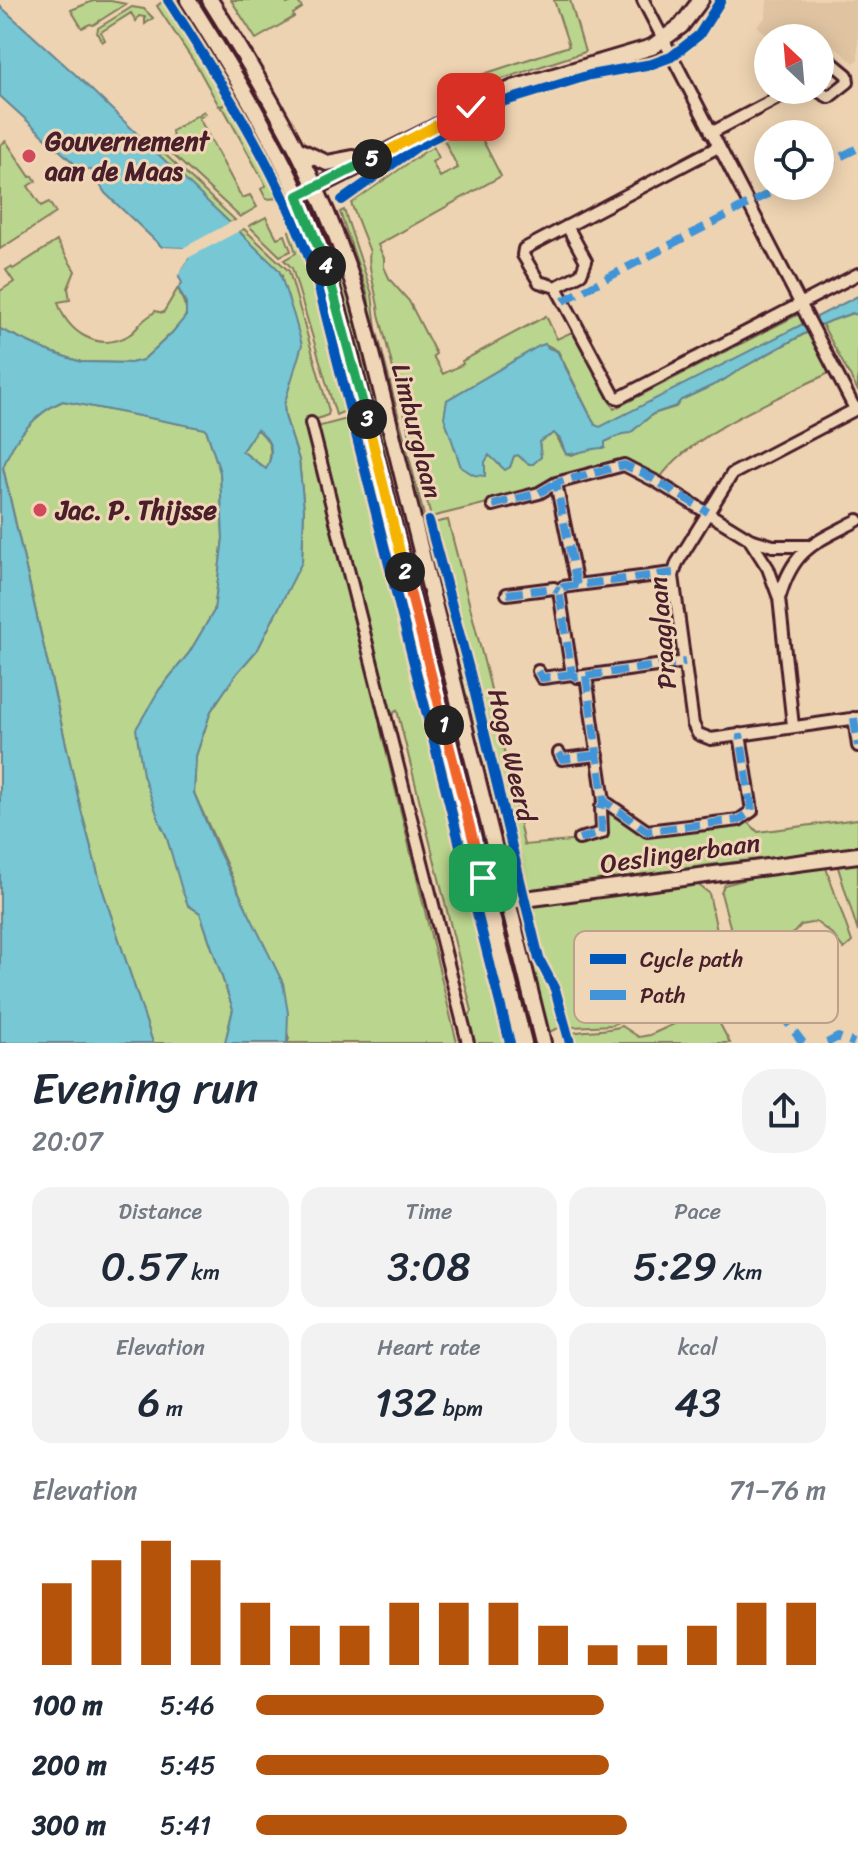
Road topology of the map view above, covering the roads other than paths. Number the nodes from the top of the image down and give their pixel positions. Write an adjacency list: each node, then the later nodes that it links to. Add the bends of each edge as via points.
1 (188, 0): 15 (main road, Limburglaan, via 263,124)
2 (210, 0): 12 (main road, Limburglaan)
3 (643, 0): 5 (street)
4 (699, 0): 5 (main road)
5 (660, 37): 7 (main road); 10 (street)
6 (834, 64): 8 (street, via 848,82)
7 (513, 88): 13 (main road, via 459,105); 14 (main road)
8 (834, 93)
9 (766, 104): 10 (street)
10 (711, 133): 11 (street)
11 (718, 147): 16 (street); 19 (street)
12 (299, 149): 13 (main road, via 327,163); 14 (main road, Limburglaan)
13 (353, 158): 14 (main road)
14 (315, 183): 15 (main road); 46 (main road, Limburglaan, via 362,311)
15 (298, 196): 47 (main road, Limburglaan, via 346,336)
16 (567, 226): 18 (street, via 586,261 581,274); 18 (street, via 524,249 539,282)
17 (858, 274): 19 (street)
18 (556, 287): 19 (street, via 619,398)
19 (802, 304): 20 (street)
20 (857, 409): 24 (street, Praaglaan, via 732,474)
21 (311, 423): 48 (street)
22 (556, 483): 23 (street); 24 (street, via 624,465); 29 (street)
23 (493, 505)
24 (708, 512): 26 (street); 28 (street, Praaglaan)
25 (858, 520): 27 (street)
26 (750, 539): 27 (street, via 773,546); 32 (street)
27 (808, 546): 32 (street)
28 (673, 573): 29 (street); 33 (street, Praaglaan)
29 (577, 585): 30 (street)
30 (559, 591): 31 (street); 35 (street)
31 (507, 594)
32 (779, 598): 38 (street)
33 (685, 662): 36 (street); 39 (street, Praaglaan, via 698,734 711,739)
34 (538, 671): 35 (street, via 542,678)
35 (572, 674): 36 (street)
36 (586, 676): 42 (street)
37 (856, 718): 38 (street, Praaglaan); 40 (street)
38 (793, 726): 39 (street, Praaglaan)
39 (740, 734): 43 (street, via 752,811 739,820 647,831)
40 (858, 746)
41 (559, 753): 42 (street, via 562,759)
42 (598, 755): 43 (street)
43 (604, 801): 44 (street, via 602,833)
44 (579, 839)
45 (858, 855): 46 (main road, Oeslingerbaan)
46 (508, 901): 47 (main road, Oeslingerbaan); 50 (main road)
47 (490, 904): 49 (main road)
48 (468, 1043)
49 (524, 1043)
50 (543, 1043)

